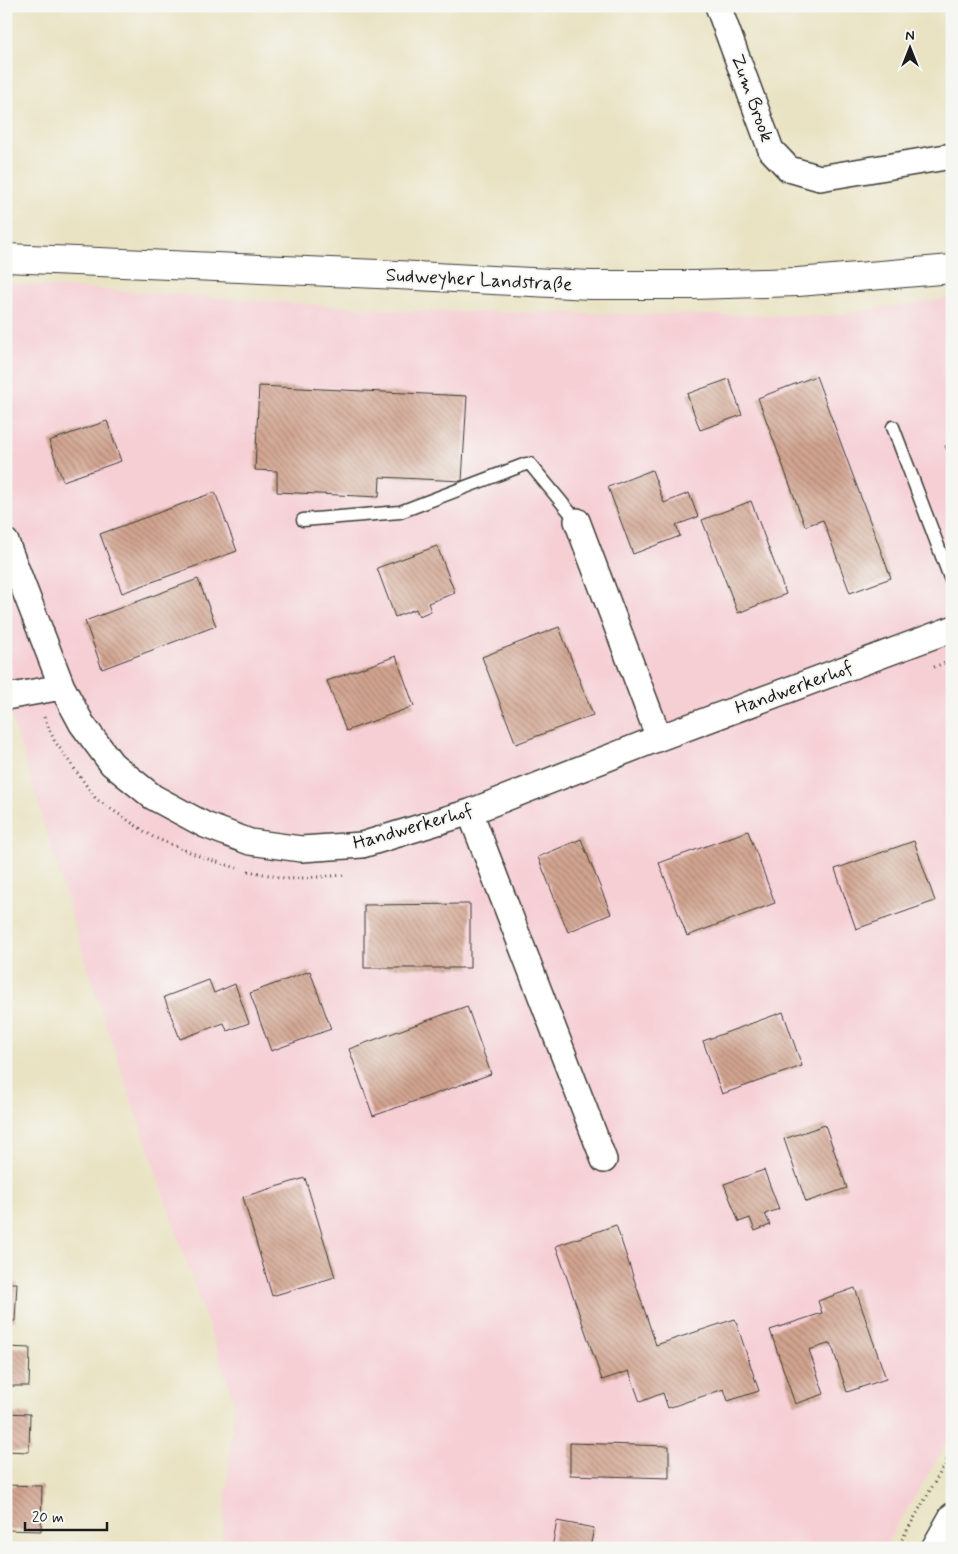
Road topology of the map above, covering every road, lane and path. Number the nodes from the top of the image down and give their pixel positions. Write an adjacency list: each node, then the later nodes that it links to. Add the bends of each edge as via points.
1 (718, 6): 2 (street, Zum Brook, via 771,150 789,169 820,178)
2 (952, 156)
3 (6, 258): 4 (main road, Sudweyher Landstraße, via 590,286 798,282)
4 (952, 269)
5 (892, 427): 9 (lane)
6 (304, 520): 7 (lane, via 400,512 530,464)
7 (577, 521): 16 (street)
8 (6, 542): 13 (street, Handwerkerhof)
9 (952, 583)
10 (952, 629): 16 (street, Handwerkerhof)
11 (952, 660): 12 (path)
12 (932, 667)
13 (62, 687): 14 (street); 17 (street, Handwerkerhof, via 82,724 112,764 153,797 205,825 250,842 301,849 362,845)
14 (34, 692): 15 (street); 18 (path, via 54,740 96,799 152,837 204,858 289,879)
15 (6, 697)
16 (660, 738): 17 (street, Handwerkerhof)
17 (470, 812): 19 (street)
18 (348, 874)
19 (604, 1160)
20 (952, 1452): 22 (path)
21 (952, 1516): 23 (street)
22 (898, 1548)
23 (934, 1548)

